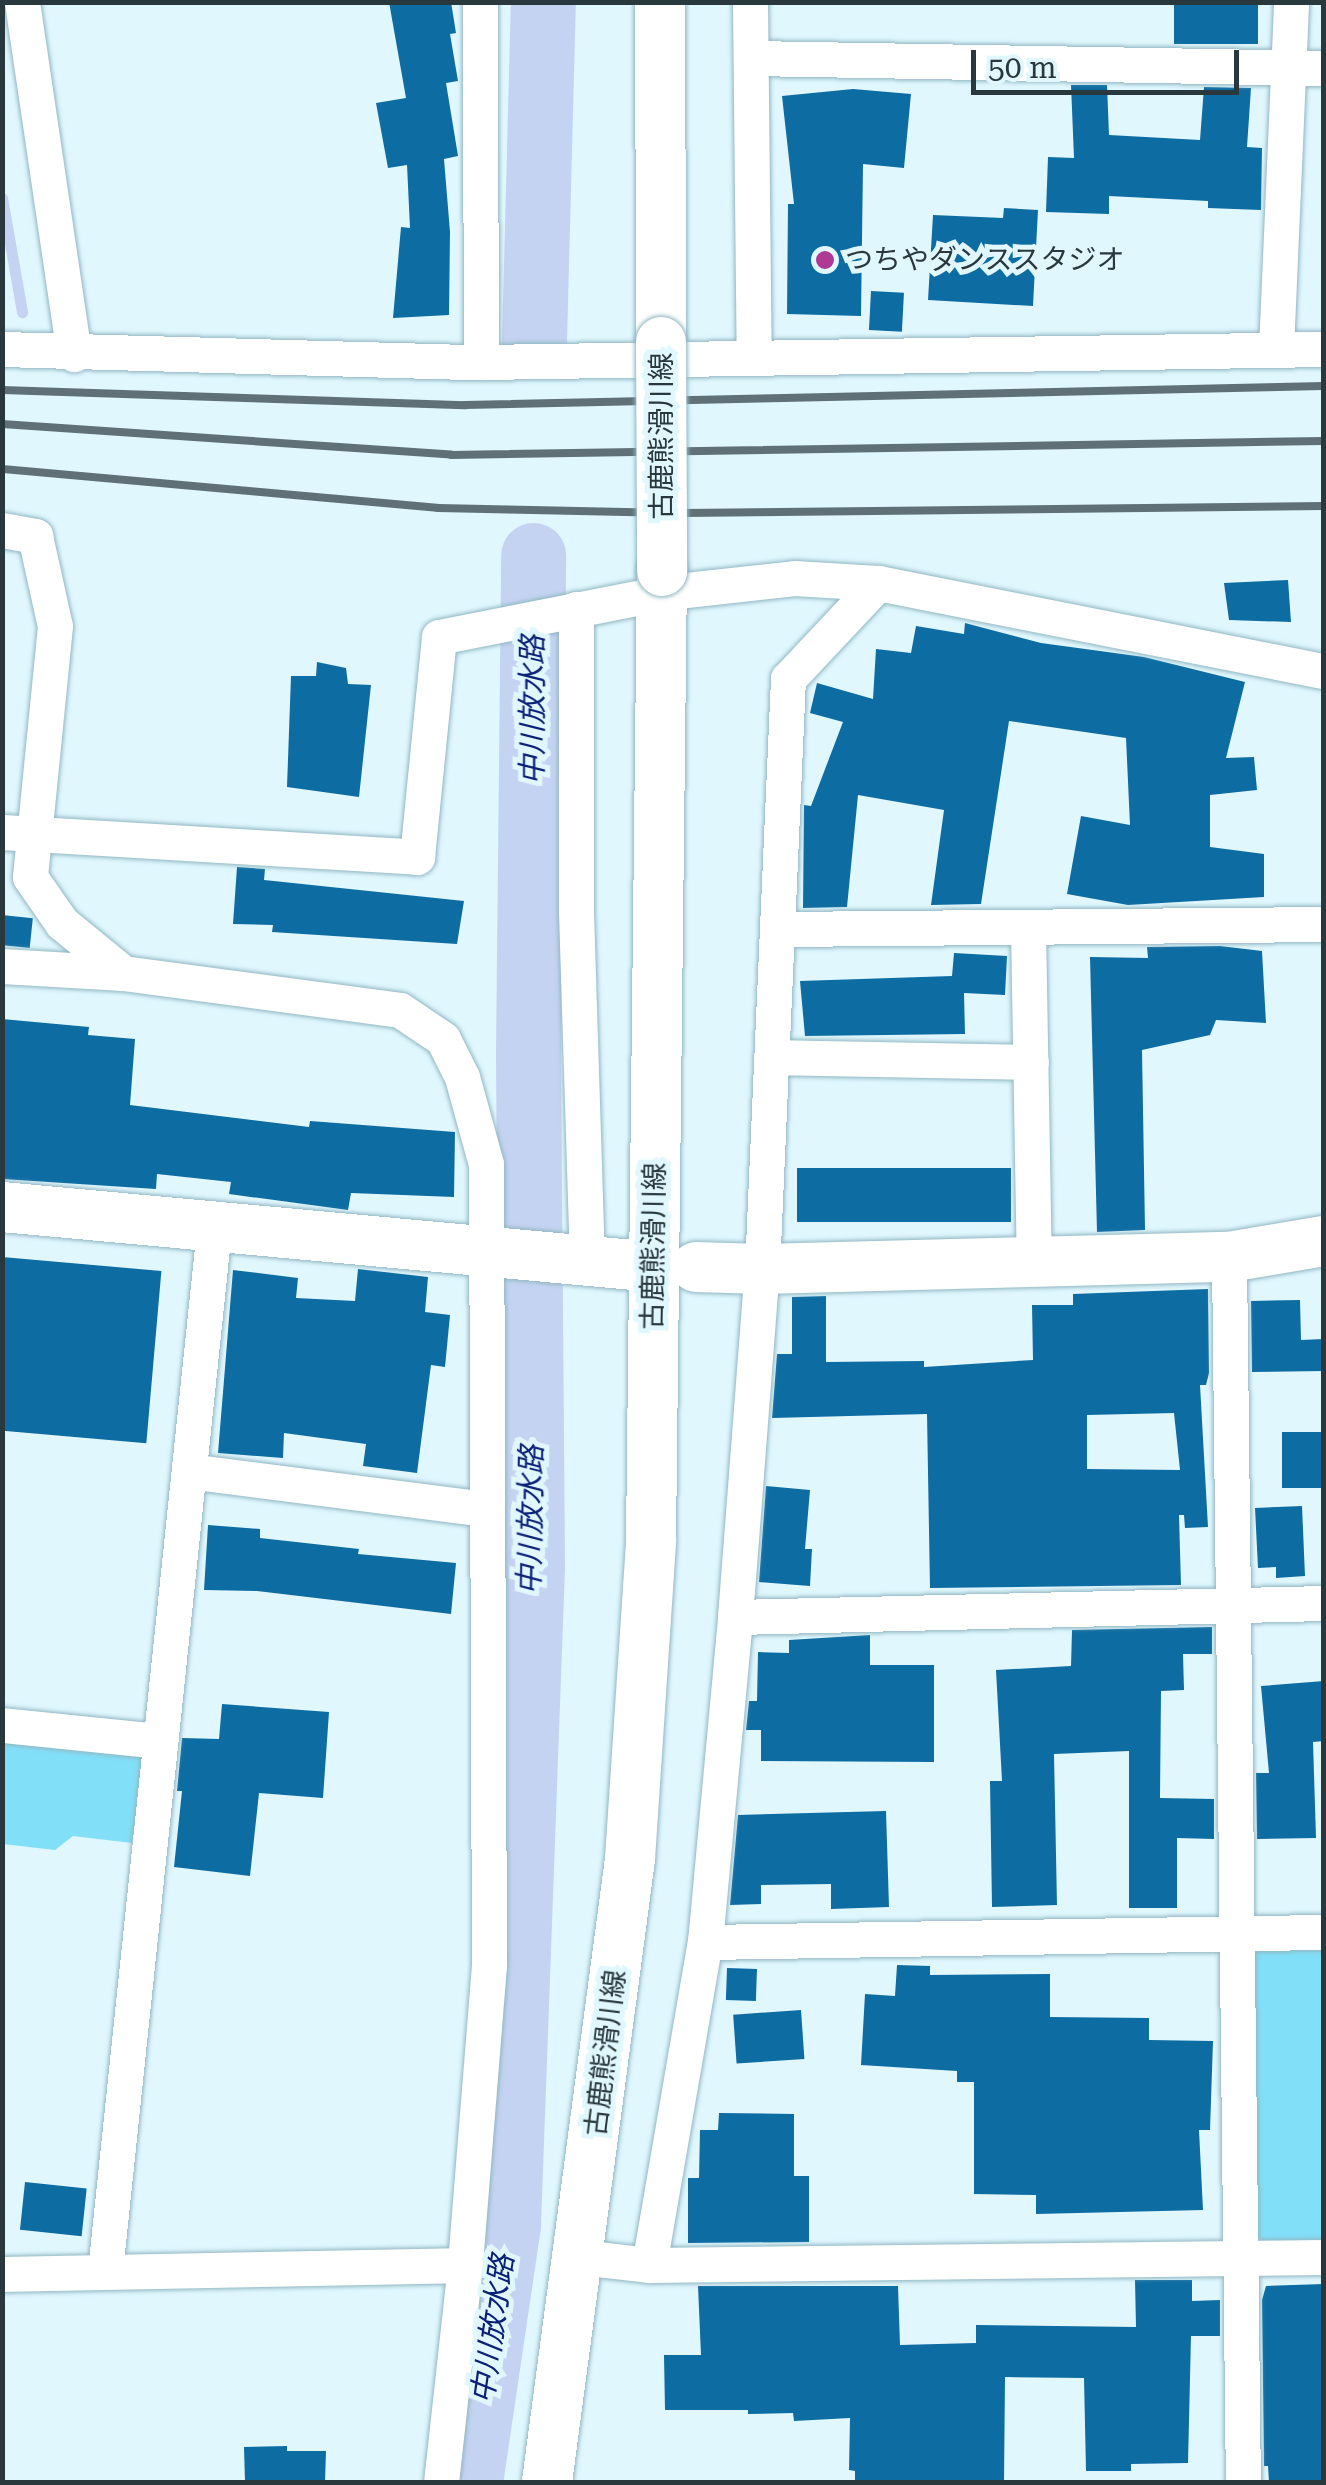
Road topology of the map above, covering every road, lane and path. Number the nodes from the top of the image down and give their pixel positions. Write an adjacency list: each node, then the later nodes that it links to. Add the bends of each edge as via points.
1 (22, 2): 11 (street)
2 (480, 2): 13 (street)
3 (660, 2): 16 (main road, 古鹿熊滑川線, bridge)
4 (750, 2): 6 (street)
5 (1291, 2): 7 (street)
6 (751, 58): 7 (street); 12 (street)
7 (1306, 68): 10 (street)
8 (2, 348): 11 (street)
9 (1324, 348): 10 (street)
10 (1276, 349): 12 (street)
11 (74, 354): 13 (street)
12 (754, 356): 13 (street)
13 (482, 362)
14 (2, 530): 19 (street, via 35,536 55,626)
15 (878, 583): 16 (street, via 794,578); 18 (street); 22 (street, via 788,679)
16 (662, 586): 17 (street); 47 (main road, 古鹿熊滑川線, via 651,1542 630,1859)
17 (568, 610): 19 (street, via 439,638 417,857); 33 (street)
18 (1324, 671)
19 (19, 835): 24 (street, via 30,877 62,923)
20 (1324, 924): 21 (street)
21 (1028, 928): 22 (street); 26 (street)
22 (778, 929): 25 (street)
23 (2, 966): 24 (street)
24 (122, 973): 30 (street, via 400,1010 443,1039 462,1077 486,1164)
25 (772, 1057): 26 (street); 35 (street)
26 (1031, 1062): 32 (street)
27 (2, 1207): 28 (main road)
28 (214, 1229): 30 (main road); 36 (street)
29 (1324, 1240): 31 (main road)
30 (491, 1254): 33 (main road); 37 (street)
31 (1229, 1257): 32 (main road); 39 (street)
32 (1034, 1262): 35 (main road)
33 (595, 1264)
34 (696, 1267): 35 (main road)
35 (762, 1270): 40 (street)
36 (188, 1471): 37 (street); 42 (street)
37 (487, 1509): 49 (street, via 489,1965)
38 (1324, 1604): 39 (street)
39 (1236, 1605): 40 (street); 44 (street)
40 (736, 1617): 45 (street)
41 (2, 1725): 42 (street)
42 (160, 1741): 51 (street)
43 (1324, 1932): 44 (street)
44 (1233, 1934): 45 (street); 48 (street)
45 (704, 1942): 50 (street)
46 (1324, 2256): 48 (street)
47 (580, 2257): 50 (street); 54 (main road, 古鹿熊滑川線)
48 (1238, 2258): 50 (street); 55 (street)
49 (464, 2265): 51 (street); 53 (street)
50 (650, 2265)
51 (105, 2272): 52 (street)
52 (2, 2274)
53 (441, 2482)
54 (548, 2482)
55 (1243, 2482)

